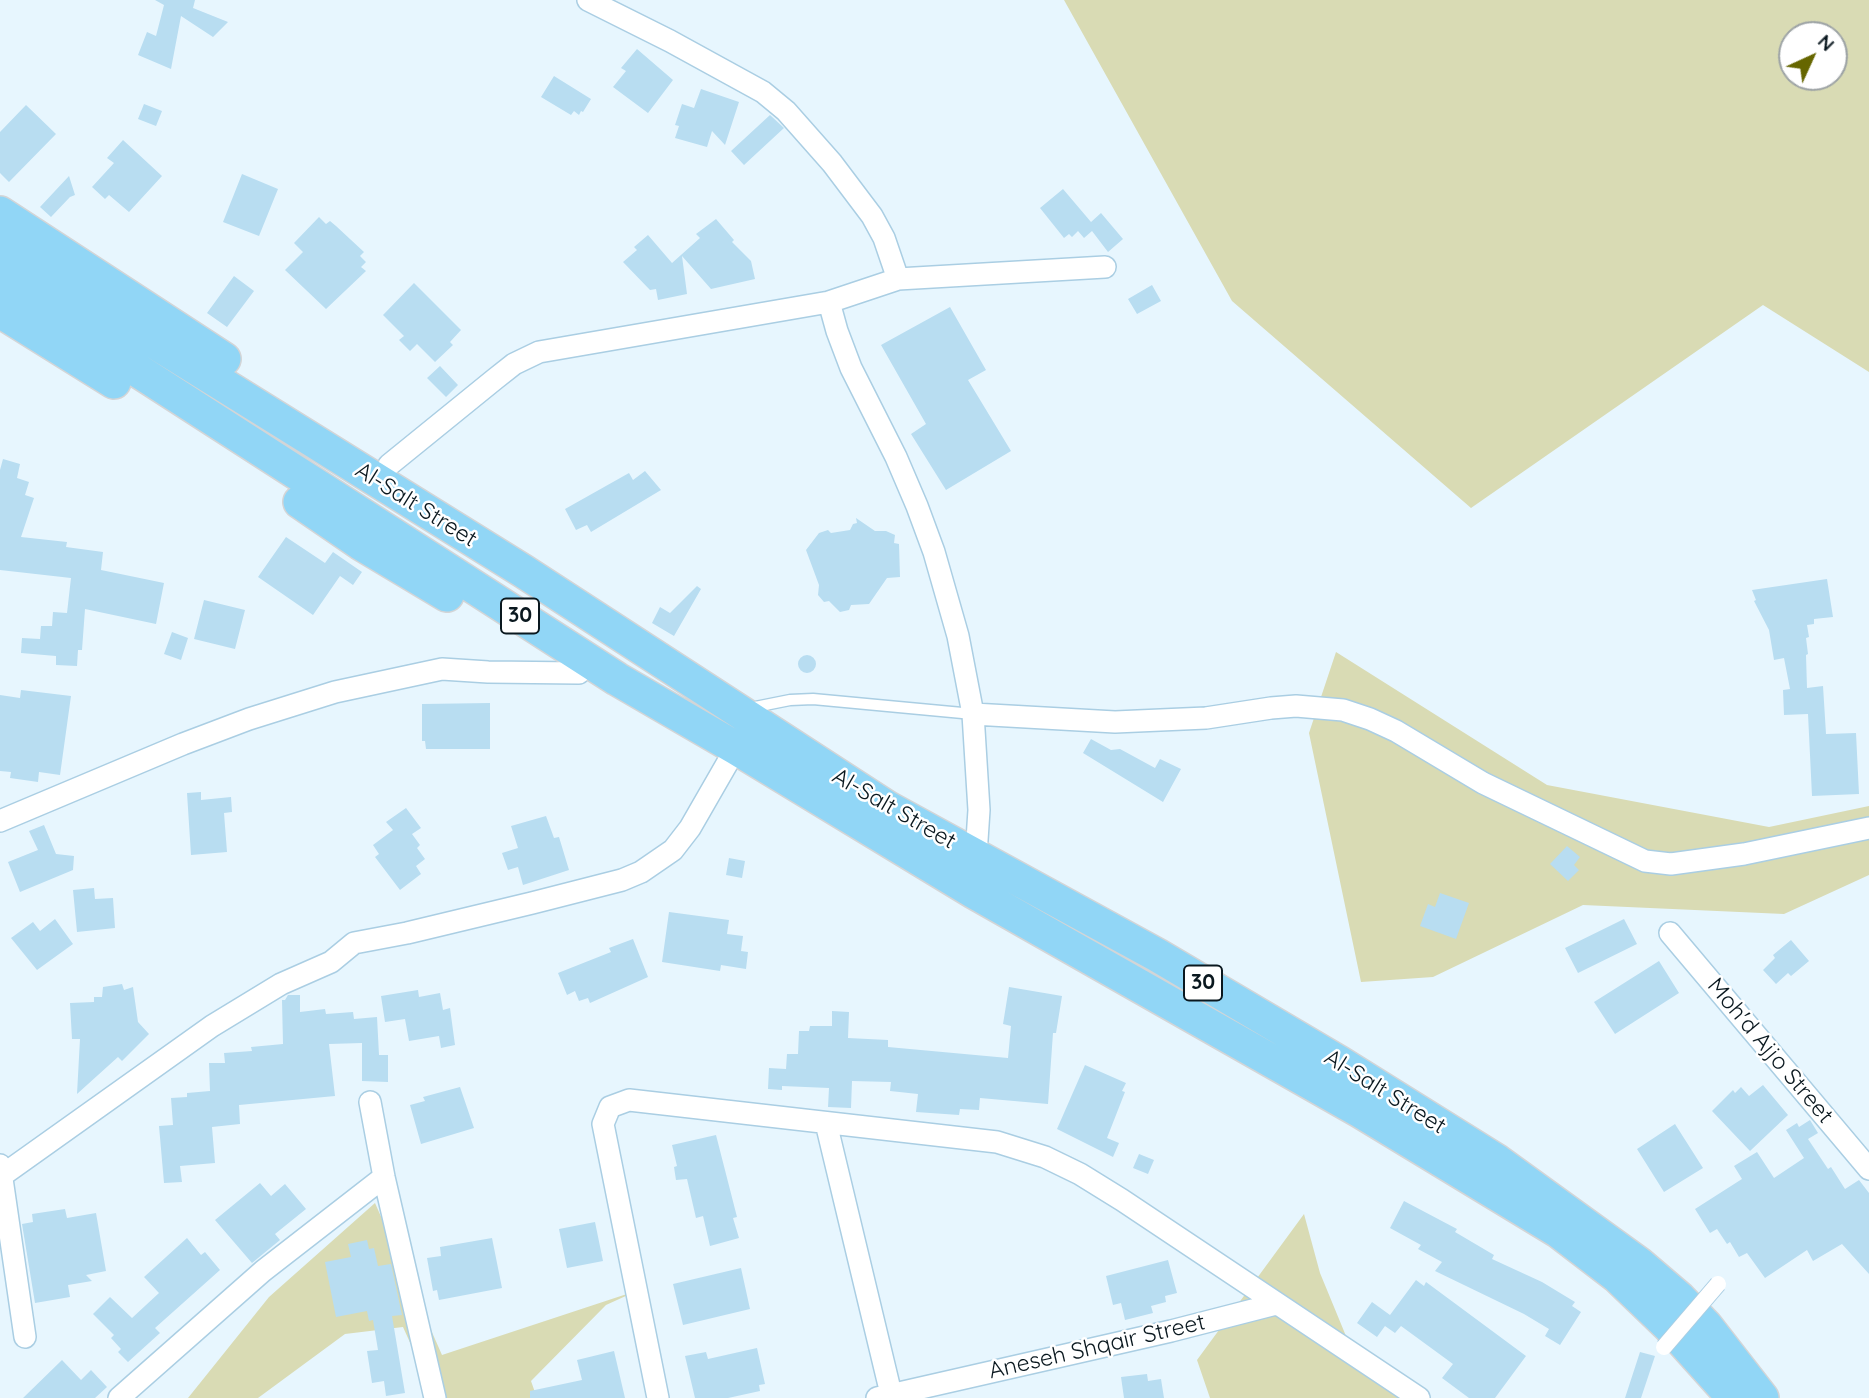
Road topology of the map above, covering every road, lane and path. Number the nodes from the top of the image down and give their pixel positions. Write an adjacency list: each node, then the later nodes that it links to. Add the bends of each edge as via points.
1 (588, 0): 5 (street, via 743,80 786,111 872,216)
2 (0, 213): 9 (main road)
3 (0, 246): 9 (main road, Al-Salt Street)
4 (1105, 267): 5 (street)
5 (898, 279): 7 (street)
6 (0, 282): 13 (main road, Al-Salt Street / 30, via 617,680)
7 (829, 302): 9 (street, via 539,352); 12 (street, via 851,368 896,457 934,552 958,636)
8 (0, 311): 10 (main road, via 360,543)
9 (374, 468): 11 (main road, Al-Salt Street / 30, via 561,572 645,650)
10 (579, 673): 13 (main road, via 678,730); 14 (street, via 442,669 335,692 183,744)
11 (737, 711): 12 (lane, via 813,699); 16 (main road, Al-Salt Street / 30, via 888,808)
12 (973, 714): 15 (street, via 1115,722 1206,718 1296,706 1343,710 1396,731 1483,783 1645,861 1671,864 1744,854); 16 (street, via 979,810)
13 (725, 742): 22 (street, via 690,828 673,850 641,872 532,903 354,943 331,962 281,984 212,1026); 33 (main road, Al-Salt Street / 30, via 1558,1231 1669,1325)
14 (0, 821)
15 (1869, 828)
16 (975, 855): 34 (main road, Al-Salt Street / 30, via 1157,955 1497,1161 1679,1298)
17 (1670, 933): 21 (street, Moh'd Ajjo Street)
18 (370, 1102): 23 (street)
19 (826, 1123): 25 (street, via 996,1142 1045,1157 1122,1200); 28 (street); 31 (street, via 629,1100 610,1107 603,1124 606,1147)
20 (0, 1165): 22 (street)
21 (1869, 1169)
22 (0, 1177): 26 (street)
23 (384, 1177): 29 (street, via 263,1271); 30 (street)
24 (1718, 1284): 27 (street, bridge)
25 (1276, 1304): 28 (street, Aneseh Shqair Street); 32 (street)
26 (25, 1337)
27 (1664, 1347)
28 (887, 1397)
29 (118, 1398)
30 (435, 1398)
31 (657, 1398)
32 (1419, 1398)
33 (1733, 1398)
34 (1762, 1398)

